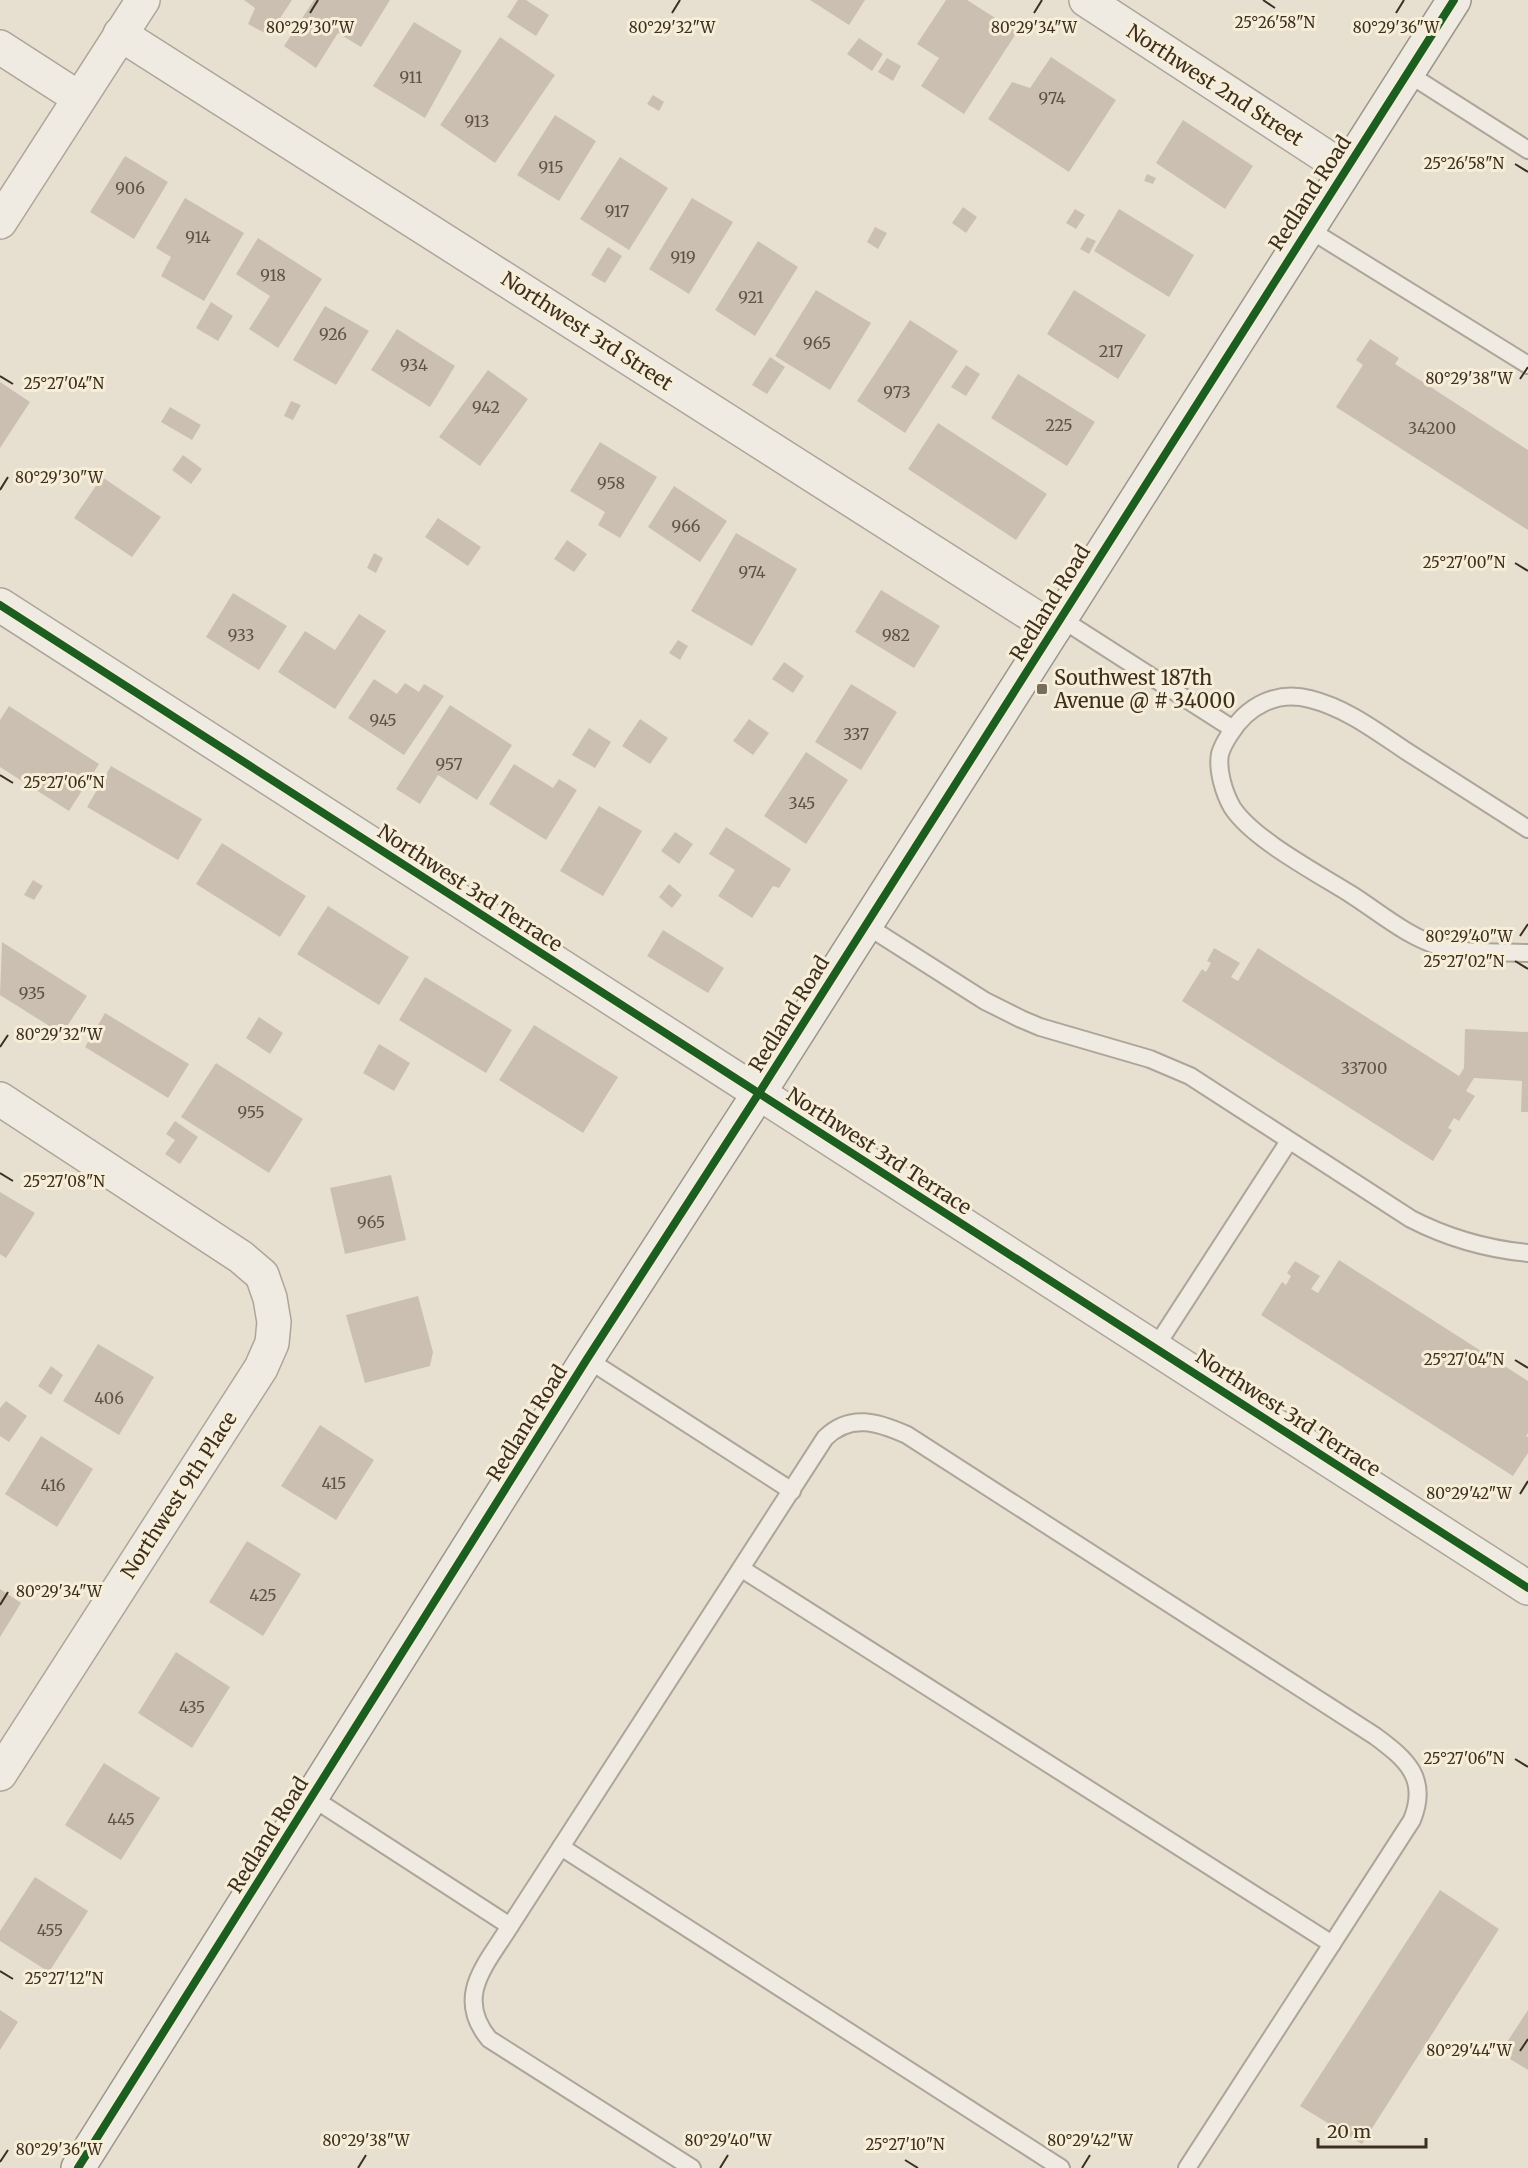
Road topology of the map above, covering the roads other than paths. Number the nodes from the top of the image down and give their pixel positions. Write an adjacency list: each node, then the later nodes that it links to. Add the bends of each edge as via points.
1 (142, 0): 4 (street)
2 (1086, 0): 9 (street, Northwest 2nd Street)
3 (1454, 0): 6 (street, Redland Road)
4 (120, 34): 7 (street); 14 (street, Northwest 3rd Street)
5 (0, 47): 7 (street)
6 (1407, 73): 8 (lane); 9 (street, Redland Road)
7 (79, 98): 10 (street)
8 (1528, 150)
9 (1345, 169): 11 (street, Redland Road)
10 (0, 222)
11 (1307, 228): 12 (lane); 14 (street, Redland Road)
12 (1528, 364)
13 (0, 605): 19 (street, Northwest 3rd Terrace)
14 (1057, 623): 15 (lane); 17 (street, Redland Road)
15 (1233, 729): 16 (lane, via 1242,716 1266,701 1309,698 1350,715); 18 (lane, via 1220,755 1224,788 1245,823 1262,837 1422,940 1460,950)
16 (1528, 829)
17 (864, 924): 19 (street, Redland Road); 21 (lane, via 1004,1011 1040,1027 1171,1067)
18 (1528, 953)
19 (759, 1093): 23 (street, Northwest 3rd Terrace); 24 (street, Redland Road)
20 (0, 1099): 28 (street, Northwest 9th Place, via 241,1257 262,1275 274,1322 272,1343 261,1368)
21 (1289, 1141): 22 (lane, via 1430,1229 1454,1239); 23 (lane)
22 (1528, 1253)
23 (1155, 1347): 27 (street, Northwest 3rd Terrace)
24 (587, 1359): 25 (lane); 29 (street, Redland Road)
25 (792, 1491): 26 (lane); 32 (lane, via 825,1438 837,1428 864,1422 894,1430 1391,1748 1415,1775 1419,1789 1417,1807)
26 (742, 1569): 30 (lane); 32 (lane)
27 (1528, 1588)
28 (0, 1774)
29 (311, 1797): 31 (lane); 33 (street, Redland Road)
30 (561, 1847): 31 (lane); 35 (lane)
31 (510, 1926): 34 (lane, via 475,1987 474,2009 489,2039)
32 (1332, 1944): 36 (lane)
33 (78, 2168)
34 (692, 2168)
35 (1060, 2168)
36 (1187, 2168)

